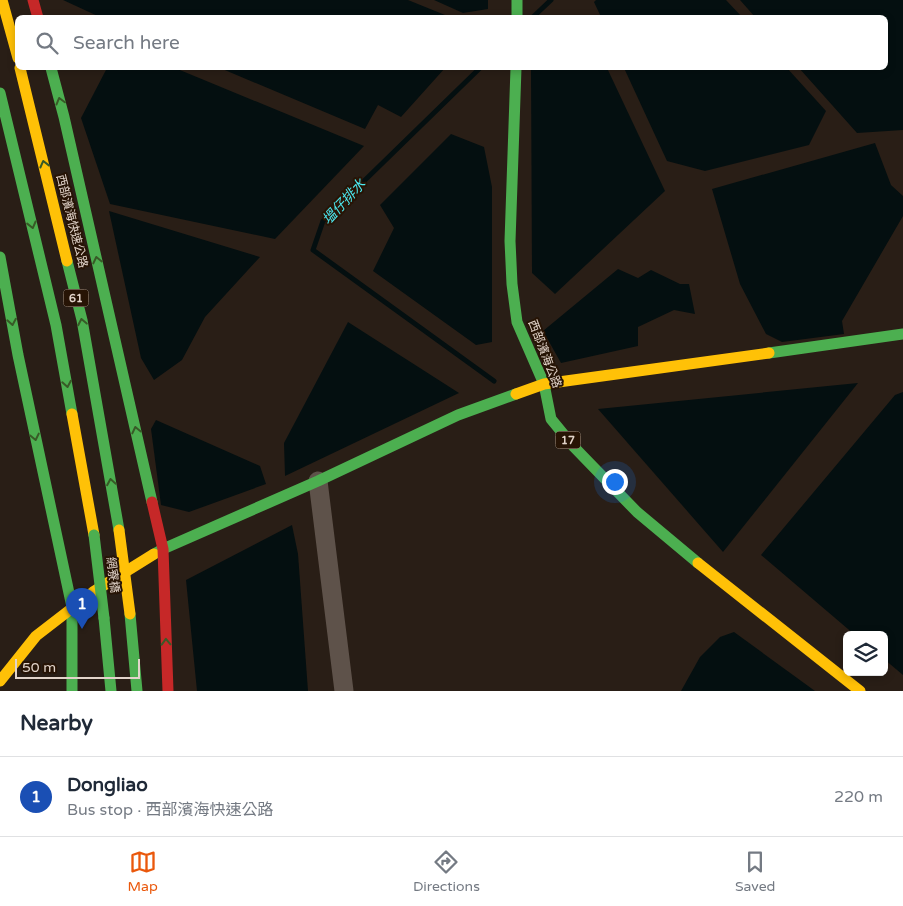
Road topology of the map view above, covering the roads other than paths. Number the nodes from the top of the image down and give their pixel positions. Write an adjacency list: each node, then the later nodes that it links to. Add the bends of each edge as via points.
1 (2, 0): 6 (main road)
2 (33, 0): 4 (main road)
3 (517, 0): 5 (main road)
4 (37, 15)
5 (517, 15)
6 (15, 47)
7 (20, 70): 15 (main road, 西部濱海快速公路 / 61, one-way to 7, via 82,320)
8 (52, 70): 16 (main road, one-way to 8)
9 (516, 70): 13 (main road, 西部濱海公路 / 17, via 510,241 512,284 517,322)
10 (0, 93): 20 (main road, 網寮橋 / 61, one-way to 20, bridge, via 56,325 94,534)
11 (0, 257): 17 (main road, one-way to 17)
12 (903, 334): 13 (main road)
13 (544, 384): 14 (main road, via 458,415); 24 (main road, 西部濱海公路 / 17, via 551,419 637,512)
14 (318, 481): 16 (main road); 23 (street)
15 (119, 530): 21 (main road, 網寮橋 / 61, bridge)
16 (163, 549): 17 (main road); 22 (main road, one-way to 16)
17 (72, 608): 18 (main road, via 36,636); 19 (main road)
18 (0, 682)
19 (72, 691)
20 (111, 691)
21 (137, 691)
22 (168, 691)
23 (344, 691)
24 (860, 691)

